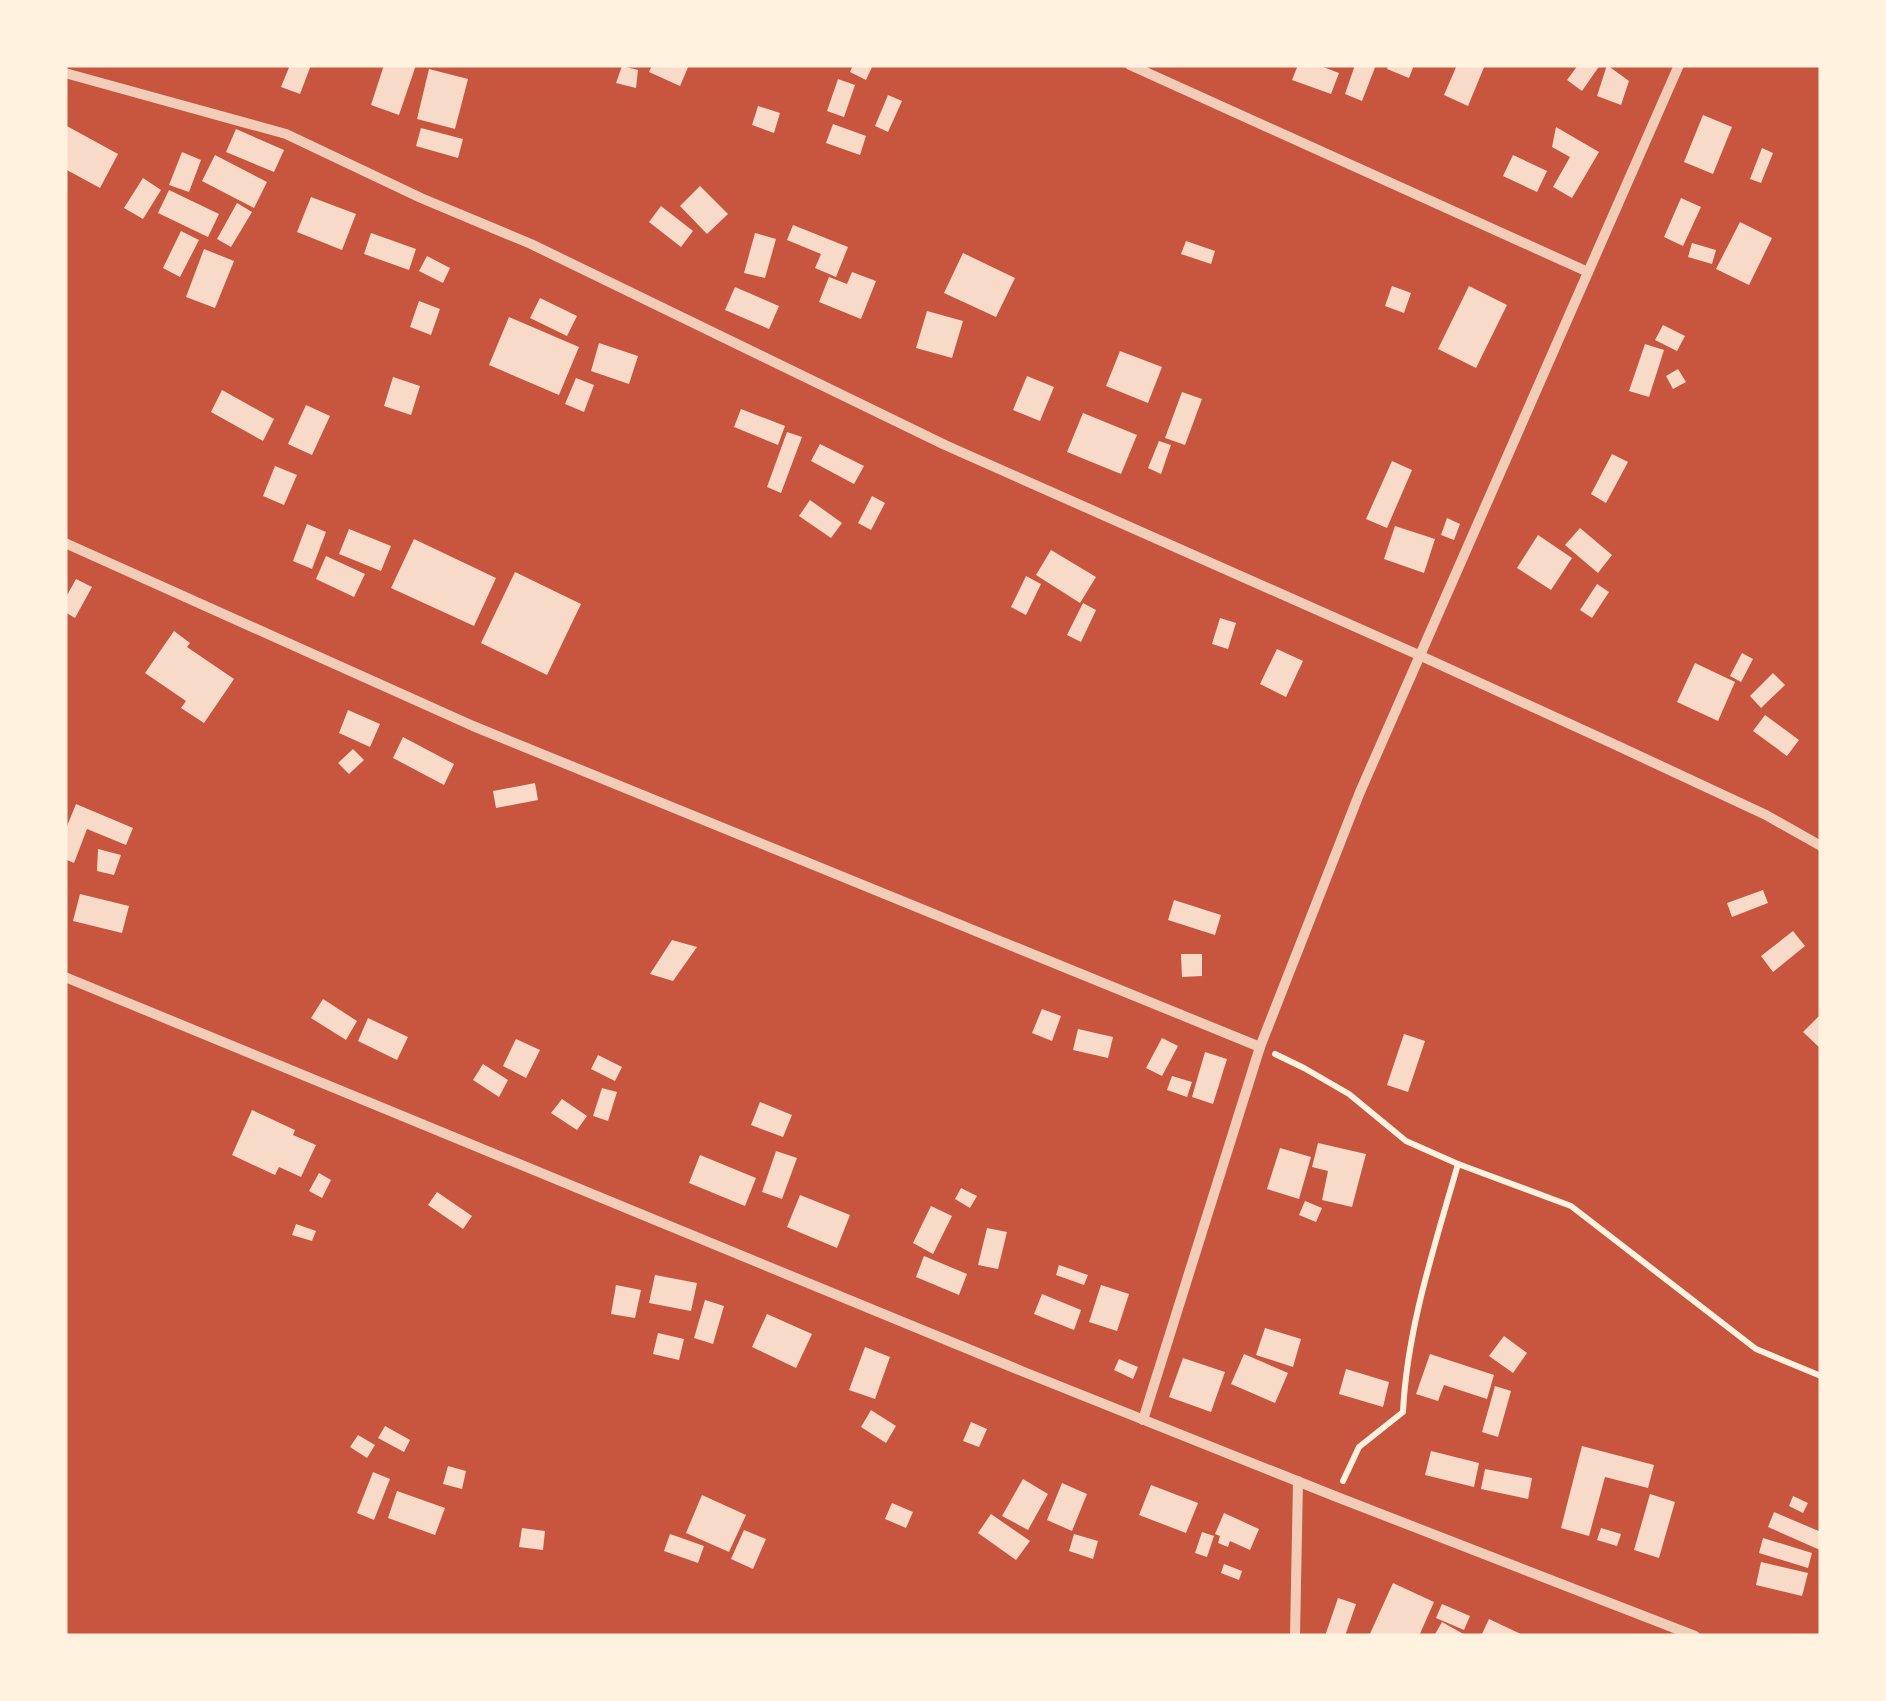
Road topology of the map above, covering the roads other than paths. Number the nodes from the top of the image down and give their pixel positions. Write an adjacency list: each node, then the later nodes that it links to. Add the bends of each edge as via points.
1 (1130, 65): 4 (street)
2 (1678, 65): 4 (street)
3 (65, 73): 6 (street, via 286,134 531,244 945,445)
4 (1588, 272): 6 (street)
5 (65, 544): 9 (street, via 472,726)
6 (1421, 656): 7 (street); 9 (street)
7 (1821, 846)
8 (65, 977): 10 (street)
9 (1260, 1047): 10 (street)
10 (1143, 1420): 11 (street)
11 (1298, 1481): 12 (street); 13 (street)
12 (1294, 1636)
13 (1695, 1636)

